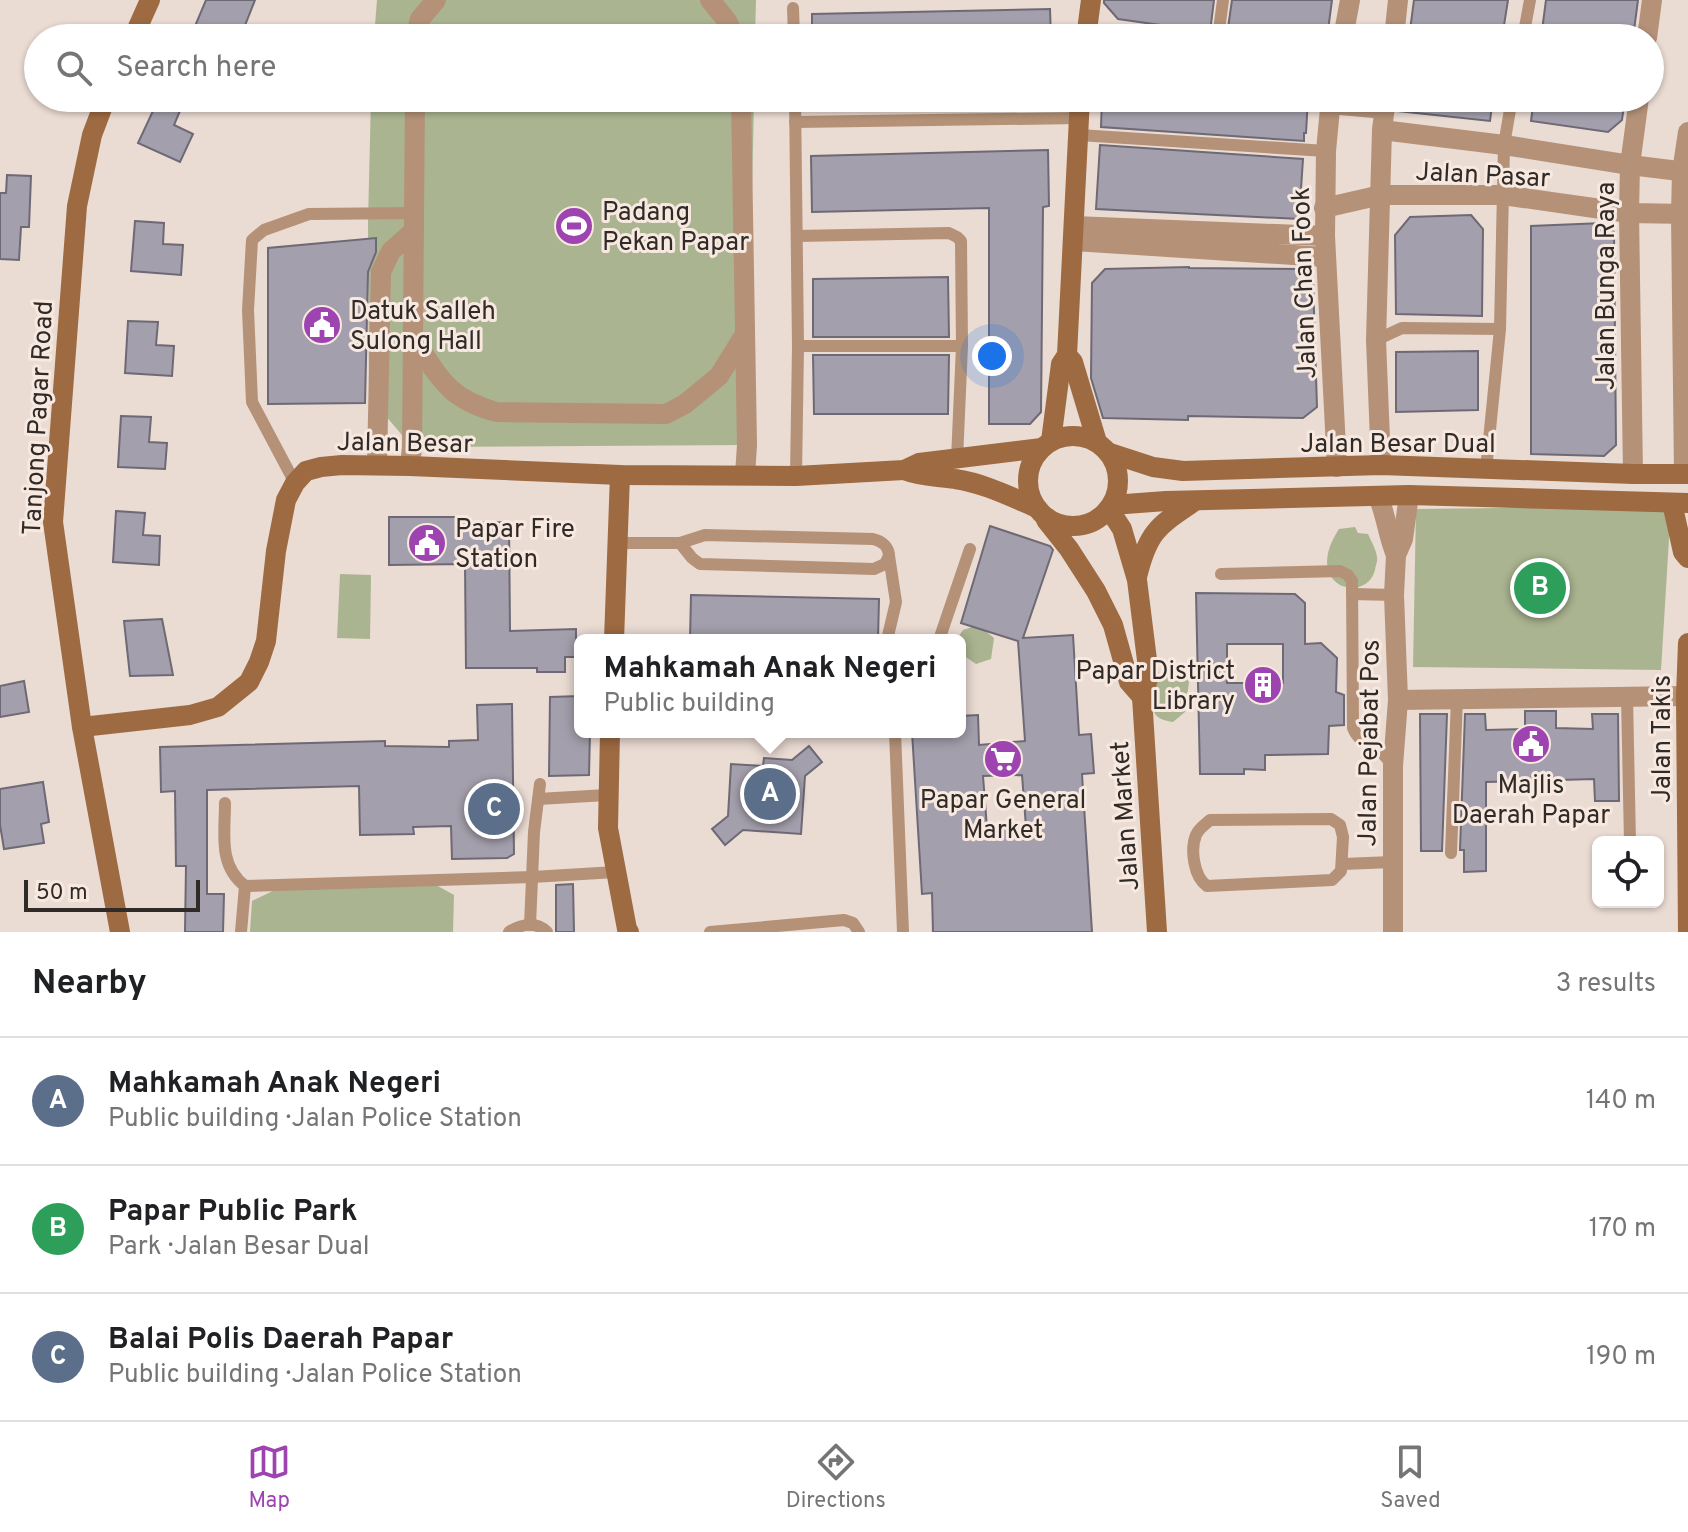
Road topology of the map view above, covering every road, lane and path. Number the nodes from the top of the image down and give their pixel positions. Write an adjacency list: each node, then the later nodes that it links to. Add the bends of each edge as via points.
1 (150, 0): 11 (main road)
2 (436, 0): 12 (street)
3 (710, 0): 13 (street)
4 (1223, 0): 16 (lane)
5 (1350, 0): 17 (street)
6 (1398, 0): 18 (street)
7 (1530, 0): 19 (lane)
8 (1652, 0): 20 (street)
9 (1086, 1): 15 (main road)
10 (793, 8): 14 (lane)
11 (139, 24)
12 (419, 24)
13 (728, 24)
14 (794, 24)
15 (1086, 24)
16 (1220, 24)
17 (1346, 24)
18 (1395, 24)
19 (1526, 24)
20 (1649, 24)
21 (101, 112): 93 (main road, Tanjong Pagar Road, via 77,206 53,522)
22 (415, 112): 42 (street)
23 (741, 112): 47 (street)
24 (795, 112): 30 (lane)
25 (1330, 112): 34 (street, Jalan Chan Fook)
26 (1385, 112): 31 (street)
27 (1510, 112): 33 (lane)
28 (1637, 112): 35 (street, Jalan Bunga Raya)
29 (1079, 117): 30 (lane); 34 (lane); 43 (main road)
30 (795, 122): 44 (lane)
31 (1382, 130): 33 (street, Jalan Pasar); 37 (street)
32 (1688, 132): 36 (street)
33 (1504, 145): 35 (street, Jalan Pasar); 38 (lane)
34 (1326, 151): 39 (street, Jalan Chan Fook)
35 (1630, 165): 36 (street, Jalan Pasar); 40 (street, Jalan Bunga Raya)
36 (1685, 172): 41 (street)
37 (1381, 195): 38 (street, Jalan Pasar); 39 (street, Jalan Pasar); 49 (street)
38 (1503, 195): 40 (street, Jalan Pasar); 46 (lane)
39 (1324, 208): 45 (street, Jalan Chan Fook)
40 (1629, 213): 41 (street, Jalan Pasar); 62 (street, Jalan Bunga Raya)
41 (1684, 214): 63 (street)
42 (414, 222): 48 (street); 56 (street, via 381,272); 67 (lane, via 309,214 264,230 252,240 252,402)
43 (1074, 234): 45 (street); 52 (main road)
44 (797, 236): 50 (lane); 51 (lane, via 957,237 962,248)
45 (1325, 246): 59 (street, Jalan Chan Fook)
46 (1500, 329): 49 (lane, via 1402,328); 61 (lane)
47 (745, 334): 48 (street, via 719,376 666,414 487,410 458,397); 65 (street)
48 (413, 338): 58 (street)
49 (1376, 340): 57 (street)
50 (798, 346): 51 (lane); 66 (lane)
51 (962, 346): 55 (lane)
52 (1067, 355): 53 (main road); 54 (main road)
53 (1046, 444): 54 (main road, via 1074,435); 55 (main road, Jalan Besar); 73 (main road, via 1027,476 1028,493)
54 (1104, 448): 59 (main road, Jalan Besar Dual, via 1153,467 1183,471); 72 (main road, via 1119,478)
55 (957, 459): 60 (main road, Jalan Besar)
56 (377, 465): 58 (main road, Jalan Besar); 67 (main road, Jalan Besar, via 321,467 306,471)
57 (1381, 465): 59 (main road, Jalan Besar Dual); 61 (main road, Jalan Besar Dual)
58 (410, 466): 64 (main road, Jalan Besar)
59 (1337, 467)
60 (904, 470): 66 (main road, Jalan Besar); 73 (main road, Jalan Besar, via 982,485)
61 (1486, 470): 62 (main road, Jalan Besar Dual)
62 (1633, 474): 63 (main road, Jalan Besar Dual)
63 (1686, 474)
64 (620, 475): 65 (main road, Jalan Besar); 74 (main road)
65 (745, 475): 66 (main road, Jalan Besar)
66 (796, 476)
67 (295, 483): 93 (main road, via 281,522 266,641 249,682 218,707 190,715)
68 (1409, 495): 69 (main road, Jalan Besar Dual); 71 (main road, Jalan Besar Dual); 77 (street, Jalan Pejabat Pos)
69 (1378, 496): 70 (main road, Jalan Besar Dual); 77 (street, Jalan Pejabat Pos)
70 (1195, 501): 72 (main road, Jalan Besar Dual); 81 (main road, via 1153,534)
71 (1680, 503): 79 (main road, via 1683,552)
72 (1110, 507): 73 (main road, via 1077,526 1053,522); 81 (main road, Jalan Market)
73 (1039, 511): 89 (main road, Jalan Market, via 1096,591 1113,625 1129,682)
74 (618, 543): 75 (lane); 84 (main road)
75 (684, 548): 78 (lane, via 700,564 874,569); 78 (lane, via 705,535 873,539 885,545)
76 (970, 549): 86 (lane)
77 (1396, 555): 83 (street, Jalan Pejabat Pos)
78 (889, 556): 85 (lane, via 896,602)
79 (1688, 558)
80 (1221, 574): 82 (lane, via 1340,571 1352,581)
81 (1137, 580): 89 (main road, Jalan Market, via 1149,676)
82 (1352, 594): 83 (lane); 96 (lane, via 1353,728)
83 (1394, 595): 92 (street, Jalan Pejabat Pos)
84 (614, 634)
85 (888, 634)
86 (941, 634)
87 (1688, 643): 88 (main road, Jalan Takis)
88 (1686, 696): 90 (street); 107 (main road, Jalan Takis)
89 (1142, 697): 118 (main road, Jalan Market)
90 (1627, 697): 91 (street); 101 (lane)
91 (1457, 699): 92 (street); 102 (lane)
92 (1398, 700): 96 (street, Jalan Pejabat Pos)
93 (82, 727): 111 (main road, Tanjong Pagar Road)
94 (610, 738): 98 (main road)
95 (895, 738): 117 (lane)
96 (1393, 766): 103 (street, Jalan Pejabat Pos)
97 (540, 784): 99 (lane)
98 (607, 795): 99 (lane); 105 (main road)
99 (538, 799): 106 (lane)
100 (225, 803): 108 (lane, via 228,867)
101 (1630, 836)
102 (1451, 853)
103 (1392, 862): 104 (lane); 119 (street, Jalan Pejabat Pos)
104 (1343, 864): 104 (lane, via 1340,825 1331,819 1210,820 1196,834 1196,873 1207,886 1326,882)
105 (616, 872): 106 (lane); 110 (main road)
106 (532, 877): 108 (lane); 109 (lane)
107 (1688, 884): 120 (main road, Jalan Takis)
108 (245, 886): 112 (lane)
109 (530, 925): 113 (lane); 114 (lane)
110 (627, 931)
111 (120, 932)
112 (241, 932)
113 (509, 932)
114 (547, 932)
115 (710, 932): 116 (lane, via 844,920)
116 (859, 932)
117 (903, 932)
118 (1157, 932)
119 (1393, 932)
120 (1688, 932)

